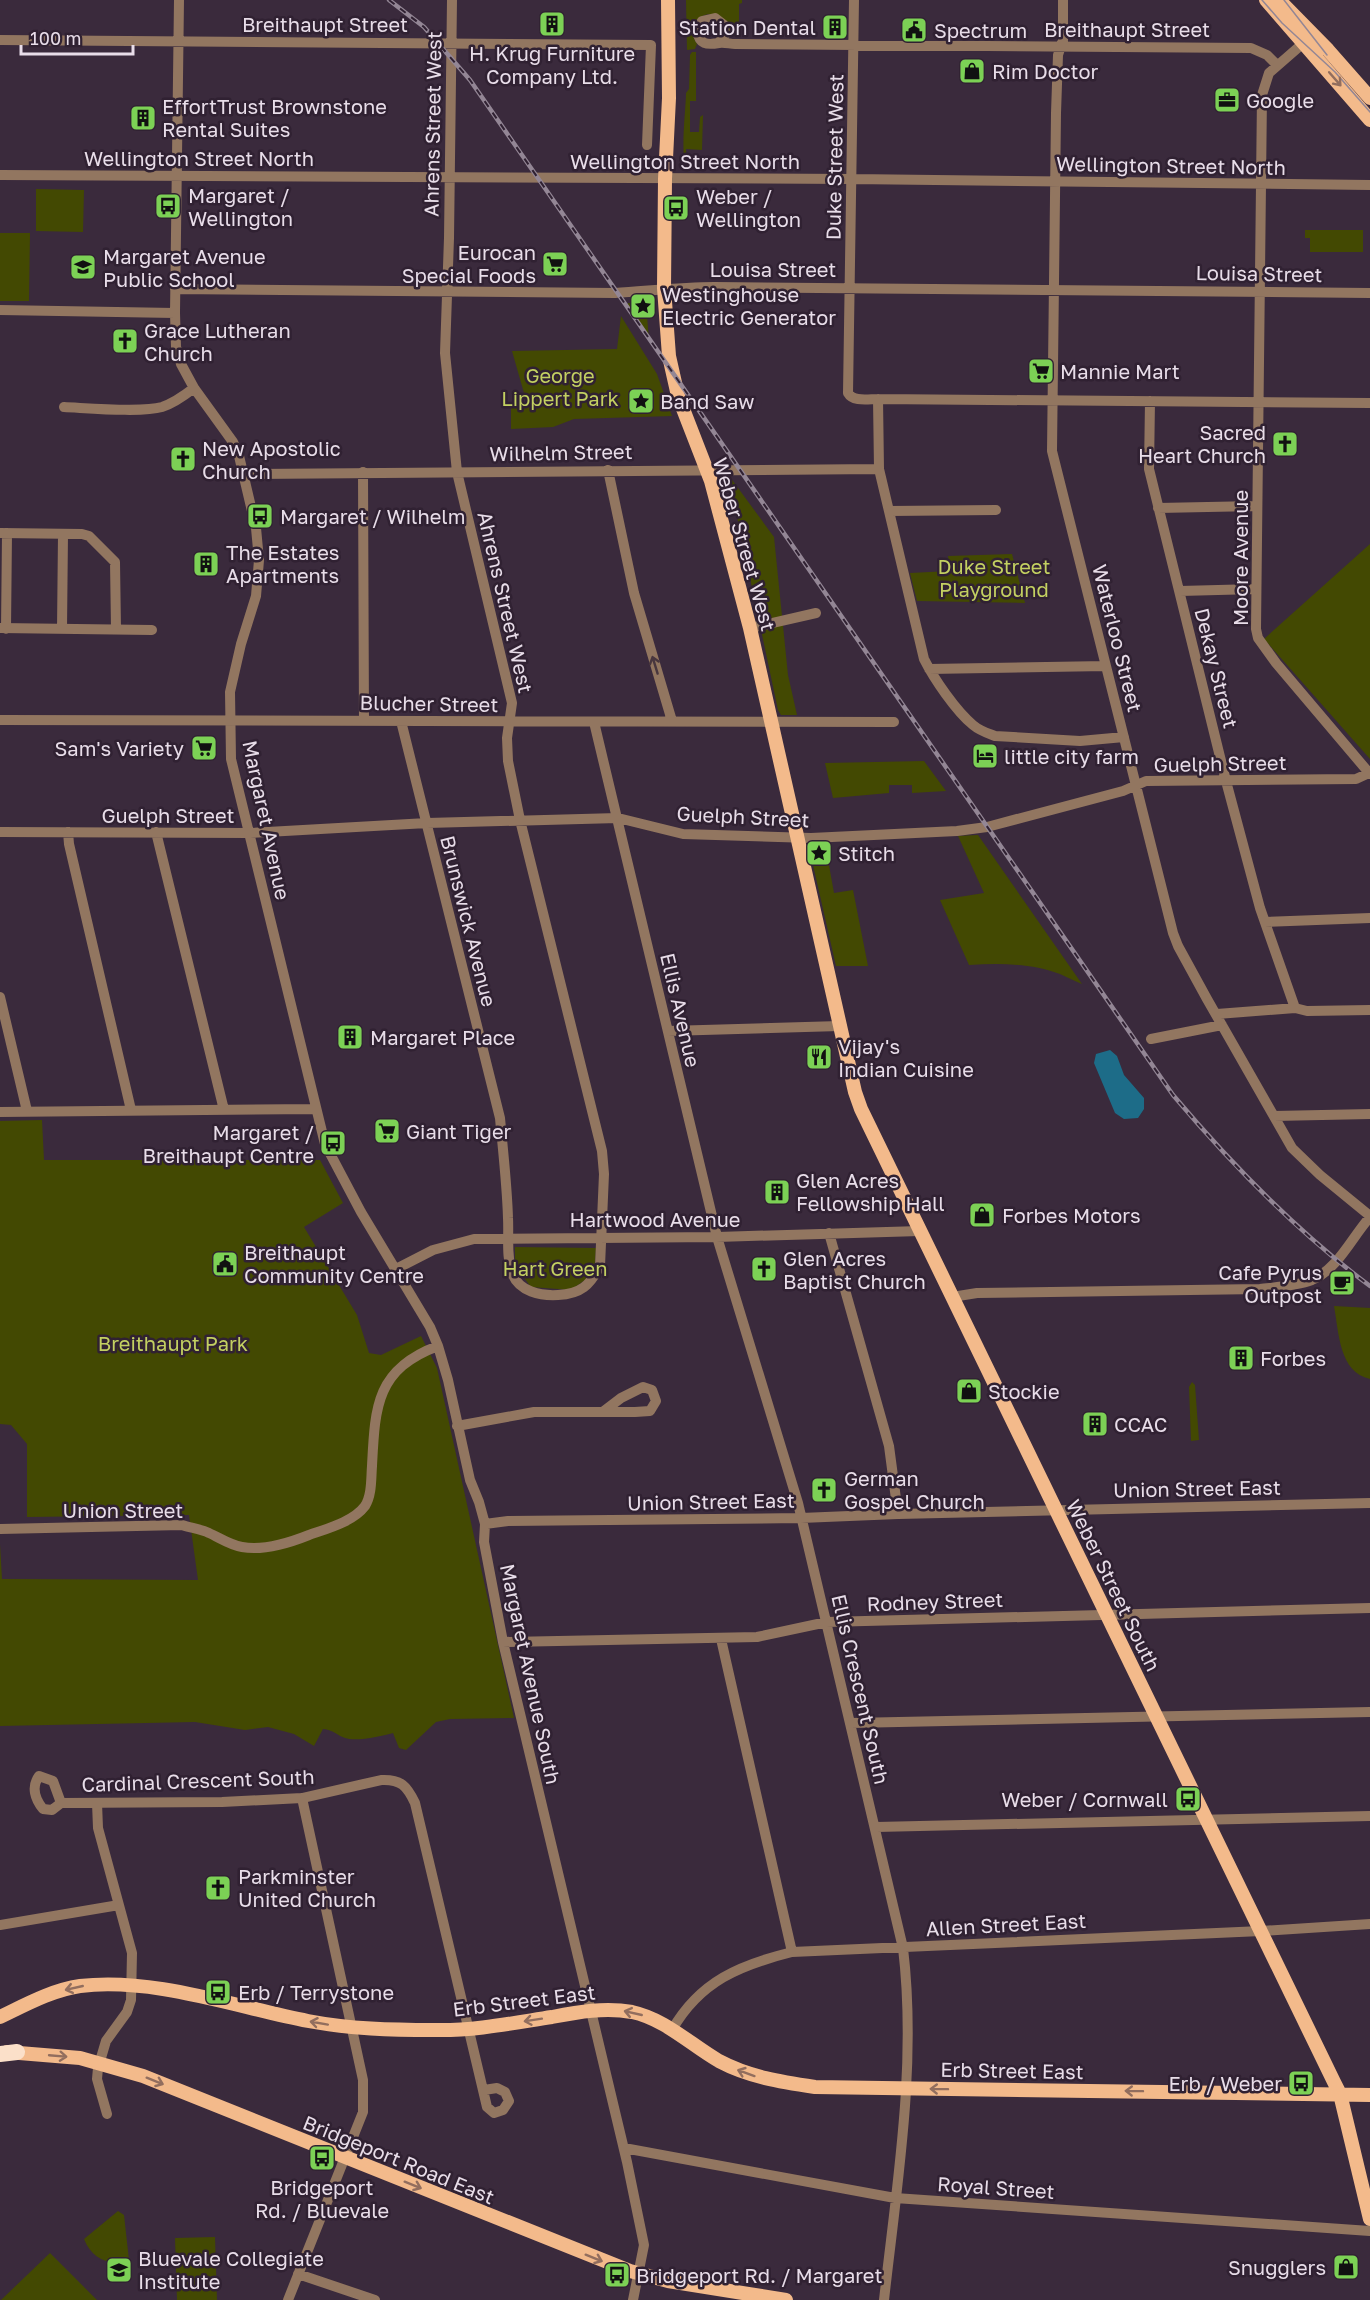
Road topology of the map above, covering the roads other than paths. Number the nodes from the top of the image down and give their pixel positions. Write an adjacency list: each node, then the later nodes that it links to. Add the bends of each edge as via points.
1 (179, 0): 10 (street, Margaret Avenue)
2 (452, 0): 12 (street, Ahrens Street West)
3 (668, 0): 22 (main road, Weber Street West)
4 (854, 0): 13 (street, Duke Street West)
5 (1063, 0): 14 (street, Waterloo Street)
6 (1266, 0): 8 (main road)
7 (1279, 0): 8 (main road)
8 (1308, 39): 15 (street, Moore Avenue); 16 (main road, via 1328,50); 17 (main road, one-way to 17)
9 (0, 40): 10 (street, Breithaupt Street)
10 (180, 41): 12 (street, Breithaupt Street); 20 (street, Margaret Avenue)
11 (719, 42): 13 (street, Breithaupt Street)
12 (451, 43): 18 (street, Breithaupt Street, via 651,45); 21 (street, Ahrens Street West)
13 (853, 45): 14 (street, Breithaupt Street); 23 (street, Duke Street West)
14 (1060, 46): 15 (street, Breithaupt Street, via 1251,48); 24 (street, Waterloo Street)
15 (1277, 64): 25 (street, Moore Avenue, via 1265,81 1262,95)
16 (1370, 98)
17 (1370, 120)
18 (647, 145)
19 (0, 175): 20 (street, Wellington Street North)
20 (178, 176): 21 (street, Wellington Street North); 29 (street, Margaret Avenue)
21 (450, 178): 22 (street, Wellington Street North); 31 (street, Ahrens Street West)
22 (665, 179): 23 (street, Wellington Street North); 28 (main road, Weber Street West)
23 (852, 179): 24 (street, Wellington Street North); 27 (street, Duke Street West)
24 (1056, 182): 25 (street, Wellington Street North); 30 (street, Waterloo Street)
25 (1261, 185): 26 (street, Wellington Street North); 32 (street, Moore Avenue)
26 (1370, 185)
27 (851, 287): 28 (street, Louisa Street); 30 (street, Louisa Street); 37 (street, Duke Street West, via 848,393 854,399)
28 (663, 288): 31 (street, Louisa Street, via 615,292); 45 (main road, Weber Street West, via 673,376)
29 (176, 289): 31 (street, Louisa Street); 35 (street, Margaret Avenue)
30 (1055, 290): 32 (street, Louisa Street); 38 (street, Waterloo Street)
31 (447, 291): 47 (street, Ahrens Street West, via 444,353)
32 (1259, 291): 33 (street, Louisa Street); 40 (street, Moore Avenue)
33 (1370, 293)
34 (0, 310): 35 (street)
35 (175, 313): 36 (street, Margaret Avenue, via 176,347)
36 (194, 388): 42 (street, via 162,407); 48 (street, Margaret Avenue, via 233,442)
37 (878, 399): 38 (street, Duke Street West); 43 (street)
38 (1053, 400): 39 (street, Duke Street West); 63 (street, Waterloo Street, via 1052,451)
39 (1150, 400): 40 (street, Duke Street West); 50 (street, Dekay Street, via 1149,469)
40 (1258, 403): 41 (street, Duke Street West); 49 (street, Moore Avenue)
41 (1370, 404)
42 (64, 407)
43 (879, 469): 45 (street, Wilhelm Street); 52 (street)
44 (608, 470): 45 (street, Wilhelm Street); 47 (street, Wilhelm Street); 69 (street, one-way to 44, via 634,593)
45 (707, 470): 59 (main road, Weber Street West)
46 (363, 472): 47 (street, Wilhelm Street); 48 (street, Wilhelm Street); 66 (street)
47 (458, 472): 71 (street, Ahrens Street West, via 512,703)
48 (243, 474): 67 (street, Margaret Avenue, via 260,560 256,596 233,675)
49 (1257, 506): 50 (street); 55 (street, Moore Avenue)
50 (1158, 508): 56 (street, Dekay Street)
51 (996, 510): 52 (street)
52 (890, 511): 64 (street)
53 (4, 533): 54 (street); 58 (street)
54 (63, 534): 60 (street); 61 (street, via 89,536 115,562)
55 (1256, 589): 56 (street); 75 (street, Moore Avenue, via 1256,629 1265,649)
56 (1180, 591): 76 (street, Dekay Street)
57 (816, 613): 59 (street)
58 (3, 628): 60 (street)
59 (750, 628): 70 (main road, Weber Street West)
60 (62, 629): 61 (street)
61 (116, 629): 62 (street)
62 (153, 630)
63 (1106, 666): 64 (street); 74 (street, Waterloo Street)
64 (929, 669): 74 (street, via 972,725 982,732 1080,741)
65 (0, 720): 67 (street, Blucher Street)
66 (364, 720): 67 (street, Blucher Street); 68 (street, Blucher Street)
67 (229, 721): 84 (street, Margaret Avenue, via 231,759)
68 (401, 721): 71 (street, Blucher Street); 80 (street, Brunswick Avenue)
69 (672, 721): 70 (street, Blucher Street); 72 (street, Blucher Street)
70 (770, 721): 73 (street, Blucher Street); 85 (main road, Weber Street West)
71 (509, 722): 72 (street, Blucher Street); 79 (street, Ahrens Street West, via 508,761)
72 (594, 722): 78 (street, Ellis Avenue)
73 (894, 722)
74 (1124, 737): 77 (street, Waterloo Street)
75 (1370, 773): 76 (street, Guelph Street, via 1356,778)
76 (1226, 781): 77 (street, Guelph Street); 87 (street, Dekay Street)
77 (1135, 784): 85 (street, Guelph Street, via 1123,791 987,827); 91 (street, Waterloo Street, via 1175,940)
78 (618, 818): 79 (street, Guelph Street); 85 (street, Guelph Street, via 674,833); 94 (street, Ellis Avenue)
79 (520, 820): 80 (street, Guelph Street); 109 (street, Ahrens Street West, via 602,1150)
80 (427, 823): 84 (street, Guelph Street); 107 (street, Brunswick Avenue, via 500,1118)
81 (0, 832): 82 (street, Guelph Street)
82 (68, 832): 83 (street, Guelph Street); 98 (street)
83 (156, 832): 84 (street, Guelph Street); 99 (street)
84 (250, 833): 97 (street, Margaret Avenue)
85 (796, 838): 93 (main road, Weber Street West)
86 (1370, 918): 87 (street)
87 (1265, 922): 89 (street, Dekay Street)
88 (0, 997): 100 (street)
89 (1294, 1008): 90 (street); 91 (street)
90 (1370, 1010)
91 (1217, 1014): 92 (street, Waterloo Street)
92 (1222, 1025): 95 (street); 103 (street, Waterloo Street)
93 (840, 1026): 94 (street); 96 (main road, Weber Street West)
94 (668, 1031): 108 (street, Ellis Avenue)
95 (1151, 1039)
96 (855, 1092): 105 (main road, Weber Street South)
97 (316, 1109): 99 (street); 110 (street, Margaret Avenue, via 324,1144)
98 (131, 1110): 99 (street); 100 (street)
99 (224, 1110)
100 (27, 1111): 101 (street)
101 (0, 1112)
102 (1370, 1114): 103 (street)
103 (1274, 1116): 104 (street, Waterloo Street, via 1300,1157)
104 (1370, 1217): 111 (street, via 1326,1272 1294,1285 1260,1289 977,1293)
105 (920, 1231): 106 (street, Hartwood Avenue); 111 (main road, Weber Street South)
106 (829, 1233): 108 (street, Hartwood Avenue); 118 (street, via 888,1446)
107 (509, 1237): 109 (street, Hartwood Avenue); 109 (street, Brunswick Avenue, via 512,1274 531,1292 550,1296 573,1294 594,1278 600,1266); 110 (street, Hartwood Avenue, via 474,1239 443,1247)
108 (717, 1237): 109 (street, Hartwood Avenue); 112 (street, Ellis Avenue)
109 (603, 1238)
110 (396, 1269): 113 (street, Margaret Avenue)
111 (952, 1297): 117 (main road, Weber Street South)
112 (737, 1306): 119 (street, Ellis Crescent South)
113 (438, 1346): 115 (street, Margaret Avenue South); 121 (street, Union Street, via 406,1361 391,1376 379,1405 370,1492 364,1507 330,1527 300,1539 255,1549 229,1544 207,1532 182,1526)
114 (604, 1411): 115 (street, via 534,1412)
115 (457, 1426): 120 (street, Margaret Avenue South)
116 (1370, 1503): 117 (street, Union Street East)
117 (1055, 1510): 118 (street, Union Street East); 123 (main road, Weber Street South)
118 (898, 1514): 119 (street, Union Street East)
119 (801, 1518): 120 (street, Union Street East); 124 (street, Ellis Crescent South)
120 (485, 1524): 126 (street, Margaret Avenue South, via 484,1542)
121 (0, 1529)
122 (1370, 1608): 123 (street, Rodney Street)
123 (1107, 1615): 124 (street, Rodney Street); 128 (main road, Weber Street South)
124 (827, 1622): 125 (street, Rodney Street, via 758,1637); 129 (street, Ellis Crescent South)
125 (721, 1639): 126 (street, Rodney Street); 141 (street)
126 (503, 1642): 143 (street, Margaret Avenue South)
127 (1370, 1712): 128 (street)
128 (1157, 1717): 129 (street); 134 (main road, Weber Street South)
129 (851, 1723): 135 (street, Ellis Crescent South)
130 (302, 1798): 132 (street, Cardinal Crescent South); 145 (street); 146 (street, Cardinal Crescent South, via 381,1780 393,1779 407,1786 415,1803)
131 (61, 1803): 132 (street, Cardinal Crescent South)
132 (97, 1803): 136 (street, via 98,1828)
133 (1370, 1816): 134 (street)
134 (1208, 1819): 135 (street); 139 (main road, Weber Street South)
135 (876, 1827): 140 (street, Ellis Crescent South)
136 (119, 1905): 138 (street); 142 (street, via 132,1953)
137 (1370, 1924): 139 (street, Allen Street East)
138 (0, 1925)
139 (1261, 1931): 140 (street, Allen Street East); 152 (main road, Weber Street South)
140 (903, 1947): 141 (street, Allen Street East); 150 (street, Ellis Crescent South)
141 (792, 1952): 147 (street, Allen Street East, via 744,1965 717,1980 694,2000)
142 (132, 1986): 144 (main road, Erb Street East, one-way to 144, via 77,1986); 145 (main road, Erb Street East, one-way to 142); 149 (street, via 127,2012 106,2041)
143 (591, 2010): 146 (main road, Erb Street East, one-way to 146); 147 (main road, Erb Street East, one-way to 143, via 635,2012); 155 (street, Margaret Avenue South)
144 (0, 2017)
145 (352, 2028): 146 (main road, Erb Street East); 156 (street, via 363,2080 363,2112)
146 (468, 2029): 151 (street)
147 (672, 2030): 150 (main road, Erb Street East, one-way to 147, via 815,2087 756,2076 717,2060)
148 (6, 2053): 149 (main road, Bridgeport Road East, one-way to 149)
149 (99, 2062): 154 (street, via 97,2079); 156 (main road, Bridgeport Road East, one-way to 156, via 143,2076)
150 (908, 2089): 152 (main road, Erb Street East, one-way to 150); 157 (street, Ellis Crescent South)
151 (484, 2090)
152 (1340, 2094): 153 (main road, Erb Street East); 158 (main road, Weber Street South)
153 (1370, 2095)
154 (107, 2114)
155 (624, 2148): 157 (street, Royal Street); 161 (street, Margaret Avenue South, via 644,2245)
156 (344, 2158): 160 (street); 161 (main road, Bridgeport Road East, one-way to 161)
157 (895, 2198): 159 (street, Royal Street); 166 (street, Ellis Crescent South)
158 (1370, 2219)
159 (1370, 2231)
160 (298, 2274): 162 (street); 163 (street)
161 (639, 2274): 164 (street, Margaret Avenue South); 165 (main road, Bridgeport Road East)
162 (288, 2300)
163 (375, 2300)
164 (633, 2300)
165 (786, 2300)
166 (884, 2300)

